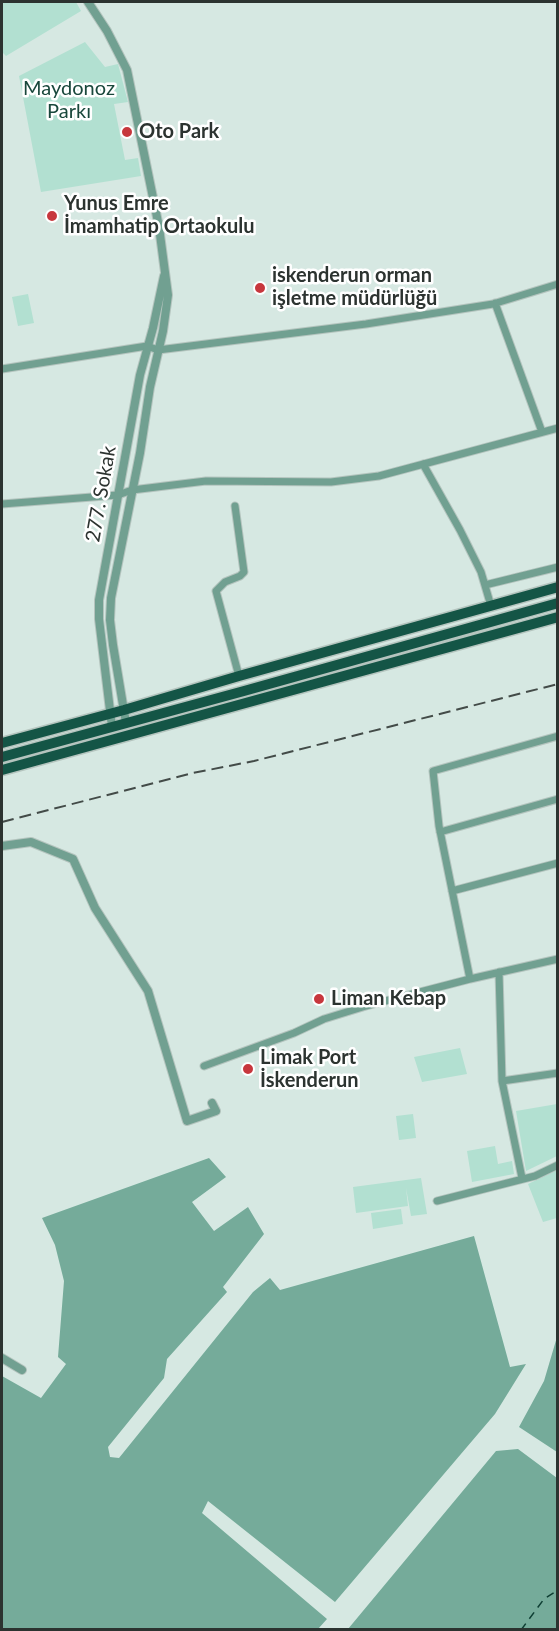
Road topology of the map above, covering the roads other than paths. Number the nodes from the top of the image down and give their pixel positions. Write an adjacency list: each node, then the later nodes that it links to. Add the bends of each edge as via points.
1 (88, 2): 2 (street, 277. Sokak, via 127,70)
2 (165, 270): 5 (street, 277. Sokak); 6 (street, 277. Sokak, via 168,295)
3 (558, 284): 4 (street)
4 (495, 303): 6 (street, via 338,328); 9 (street)
5 (147, 346): 6 (street); 7 (street); 12 (street, 277. Sokak)
6 (158, 350): 11 (street, 277. Sokak)
7 (2, 369)
8 (558, 428): 9 (street)
9 (542, 432): 10 (street)
10 (423, 464): 11 (street, via 379,476 331,482 206,481); 16 (street)
11 (132, 490): 12 (street); 22 (street, 277. Sokak, via 110,620)
12 (118, 495): 13 (street); 23 (street, 277. Sokak, via 99,600)
13 (2, 504)
14 (235, 506): 21 (street, via 244,572 216,591)
15 (558, 567): 16 (street)
16 (485, 585): 19 (street)
17 (558, 587): 19 (highway)
18 (558, 603): 24 (highway)
19 (491, 606): 21 (highway)
20 (558, 616): 29 (highway)
21 (239, 676): 22 (highway)
22 (124, 710): 23 (highway); 24 (street, 277. Sokak)
23 (110, 714): 25 (street, 277. Sokak); 27 (highway)
24 (126, 723): 25 (highway)
25 (112, 727): 28 (highway)
26 (558, 736): 31 (street, via 433,771)
27 (2, 743)
28 (2, 757)
29 (2, 770)
30 (558, 799): 31 (street)
31 (440, 832): 34 (street)
32 (2, 846): 41 (street, via 31,842 74,859 95,908 148,991 187,1121 216,1111)
33 (558, 862): 34 (street)
34 (453, 891): 37 (street)
35 (558, 958): 36 (street)
36 (499, 972): 37 (street); 40 (street)
37 (470, 979): 38 (street, via 324,1019)
38 (204, 1066)
39 (558, 1073): 40 (street)
40 (502, 1081): 43 (street)
41 (212, 1103)
42 (558, 1165): 43 (street)
43 (522, 1178): 44 (street)
44 (437, 1201)
45 (2, 1358): 46 (street)
46 (22, 1370)

